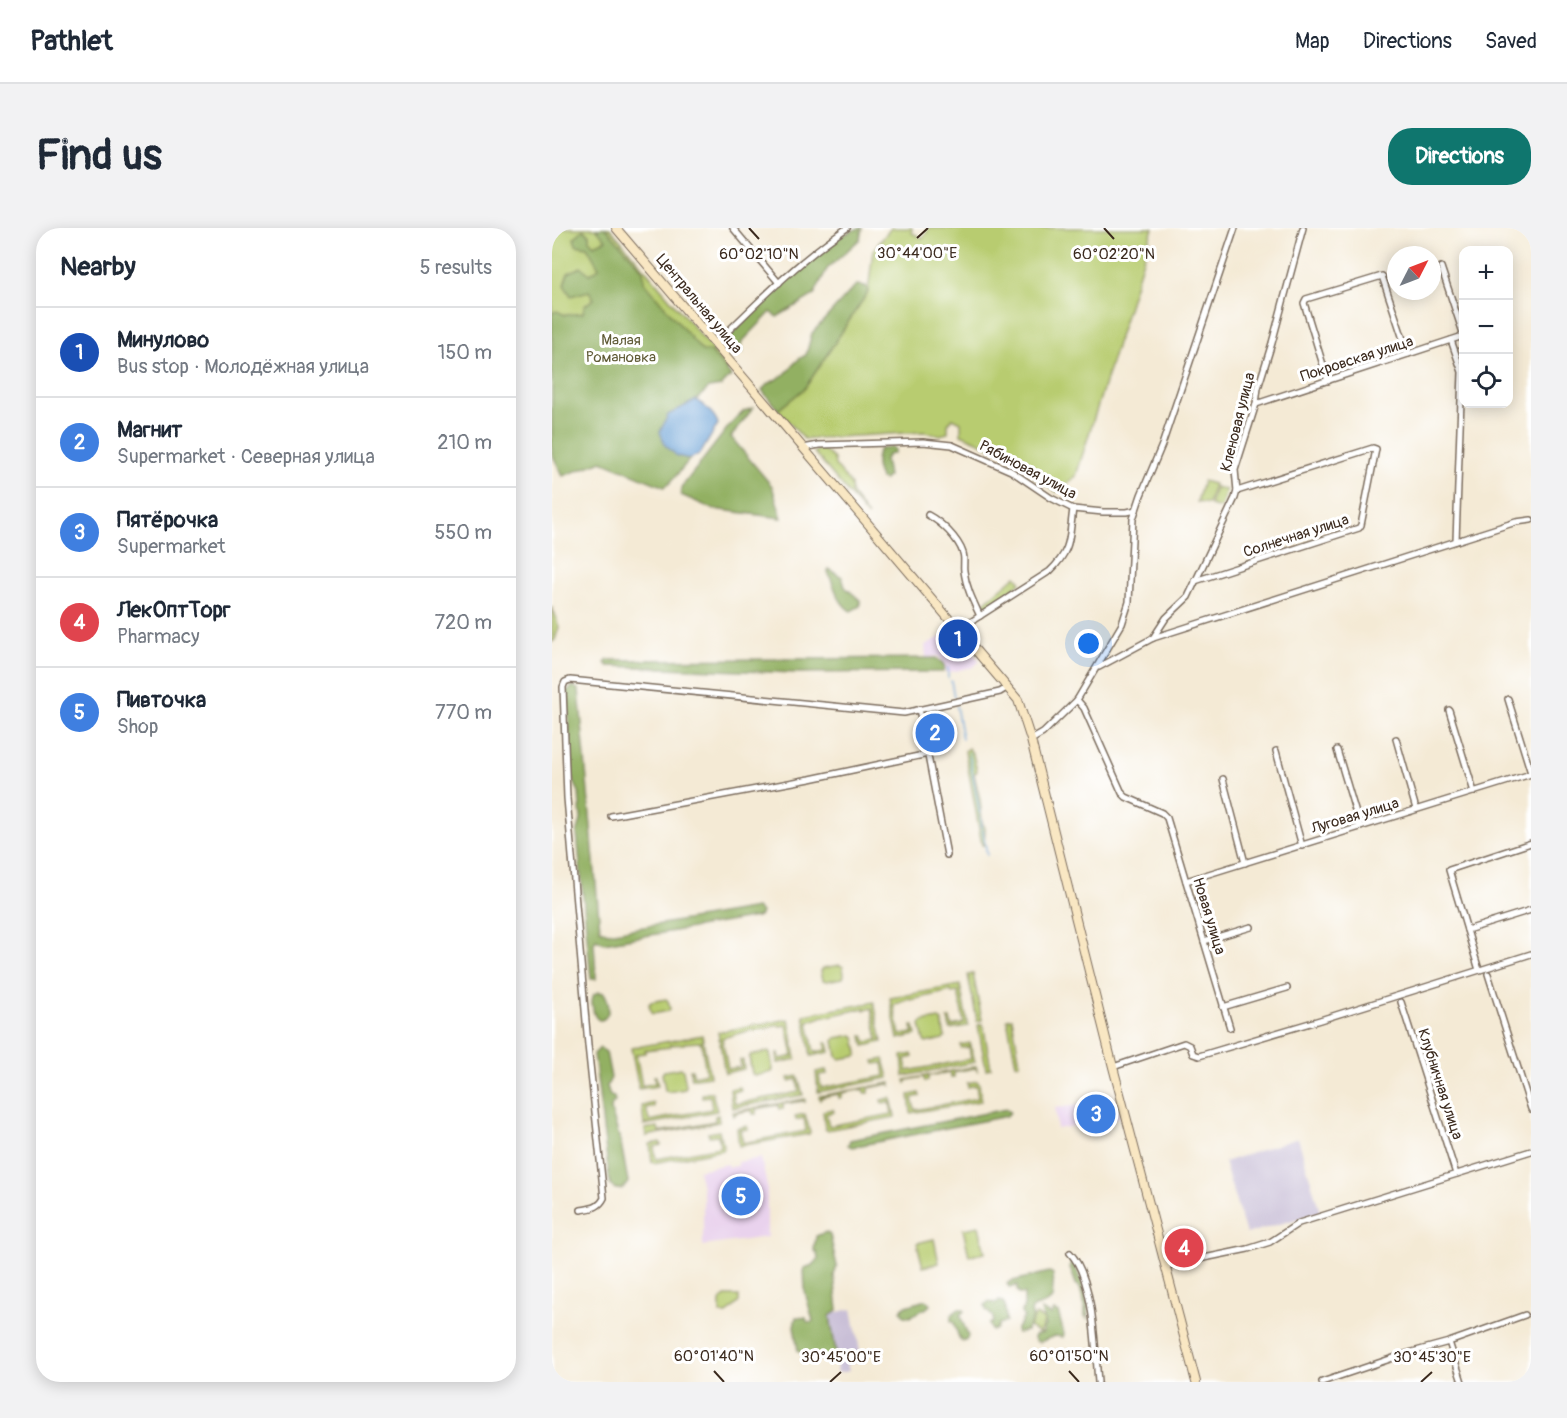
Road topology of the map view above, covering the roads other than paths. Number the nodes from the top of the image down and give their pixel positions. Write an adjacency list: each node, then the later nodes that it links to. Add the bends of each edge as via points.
1 (616, 228): 11 (main road, Центральная улица)
2 (733, 228): 7 (street)
3 (847, 228): 7 (street)
4 (1235, 228): 18 (street, via 1162,445)
5 (1303, 228): 14 (street, Кленовая улица)
6 (1441, 267): 8 (street)
7 (779, 283): 11 (street)
8 (1459, 324)
9 (1459, 337): 10 (street, Покровская улица)
10 (1451, 340): 12 (street, Покровская улица); 21 (street, via 1462,372)
11 (715, 344): 15 (main road, Центральная улица)
12 (1408, 354): 13 (street, Покровская улица); 13 (street, via 1382,276 1306,299)
13 (1328, 381): 14 (street, Покровская улица)
14 (1256, 404): 16 (street, Кленовая улица, via 1235,470)
15 (803, 448): 17 (street, Рябиновая улица, via 923,441 952,445 1011,471); 24 (main road, Центральная улица)
16 (1237, 491): 22 (street, Кленовая улица); 22 (street, Солнечная улица, via 1376,448 1359,528)
17 (1073, 508): 18 (street, Рябиновая улица, via 1103,512); 23 (street, via 1068,548 1061,559 1050,571)
18 (1136, 510): 26 (street, via 1129,602 1122,624)
19 (928, 515): 23 (street, via 959,545 969,593)
20 (1531, 520): 21 (street)
21 (1456, 541): 25 (street)
22 (1195, 581): 25 (street, Кленовая улица, via 1183,604)
23 (980, 616): 24 (street)
24 (958, 630): 27 (main road, Центральная улица)
25 (1153, 638): 26 (street)
26 (1098, 668): 29 (street)
27 (1008, 687): 30 (street); 33 (main road, Центральная улица, via 1021,708)
28 (1508, 699): 37 (street)
29 (1077, 700): 33 (street); 47 (street, Новая улица, via 1122,794 1167,818)
30 (920, 709): 36 (street); 63 (street, via 904,713 565,682 567,798 604,1198 597,1207)
31 (1449, 710): 39 (street)
32 (1396, 739): 40 (street)
33 (1031, 740): 59 (main road, Центральная улица)
34 (1337, 750): 42 (street)
35 (1276, 752): 44 (street)
36 (928, 754): 41 (street); 45 (street)
37 (1531, 774): 39 (street, Луговая улица)
38 (1223, 779): 46 (street)
39 (1474, 792): 40 (street, Луговая улица)
40 (1416, 809): 42 (street, Луговая улица)
41 (611, 816)
42 (1360, 828): 44 (street, Луговая улица)
43 (1531, 843): 50 (street, via 1449,870)
44 (1302, 846): 46 (street, Луговая улица)
45 (947, 855)
46 (1245, 863): 47 (street, Луговая улица)
47 (1186, 880): 51 (street, Новая улица)
48 (1531, 910): 50 (street)
49 (1251, 927): 51 (street)
50 (1467, 930): 53 (street)
51 (1204, 941): 57 (street, Новая улица)
52 (1531, 954): 53 (street)
53 (1479, 970): 59 (street, via 1199,1056 1184,1043)
54 (1488, 974): 60 (street)
55 (1287, 988): 57 (street)
56 (1401, 1002): 62 (street, Клубничная улица)
57 (1223, 1007): 58 (street, Новая улица)
58 (1230, 1028)
59 (1113, 1066): 65 (main road, Центральная улица)
60 (1531, 1109)
61 (1531, 1151): 62 (street)
62 (1456, 1174): 65 (street, via 1299,1223 1270,1242 1248,1249)
63 (581, 1210)
64 (1070, 1253): 69 (street, via 1082,1272 1091,1310)
65 (1165, 1266): 70 (main road, Центральная улица)
66 (1525, 1315): 67 (street)
67 (1449, 1342): 68 (street); 71 (street)
68 (1323, 1381)
69 (1098, 1382)
70 (1196, 1382)
71 (1462, 1382)

